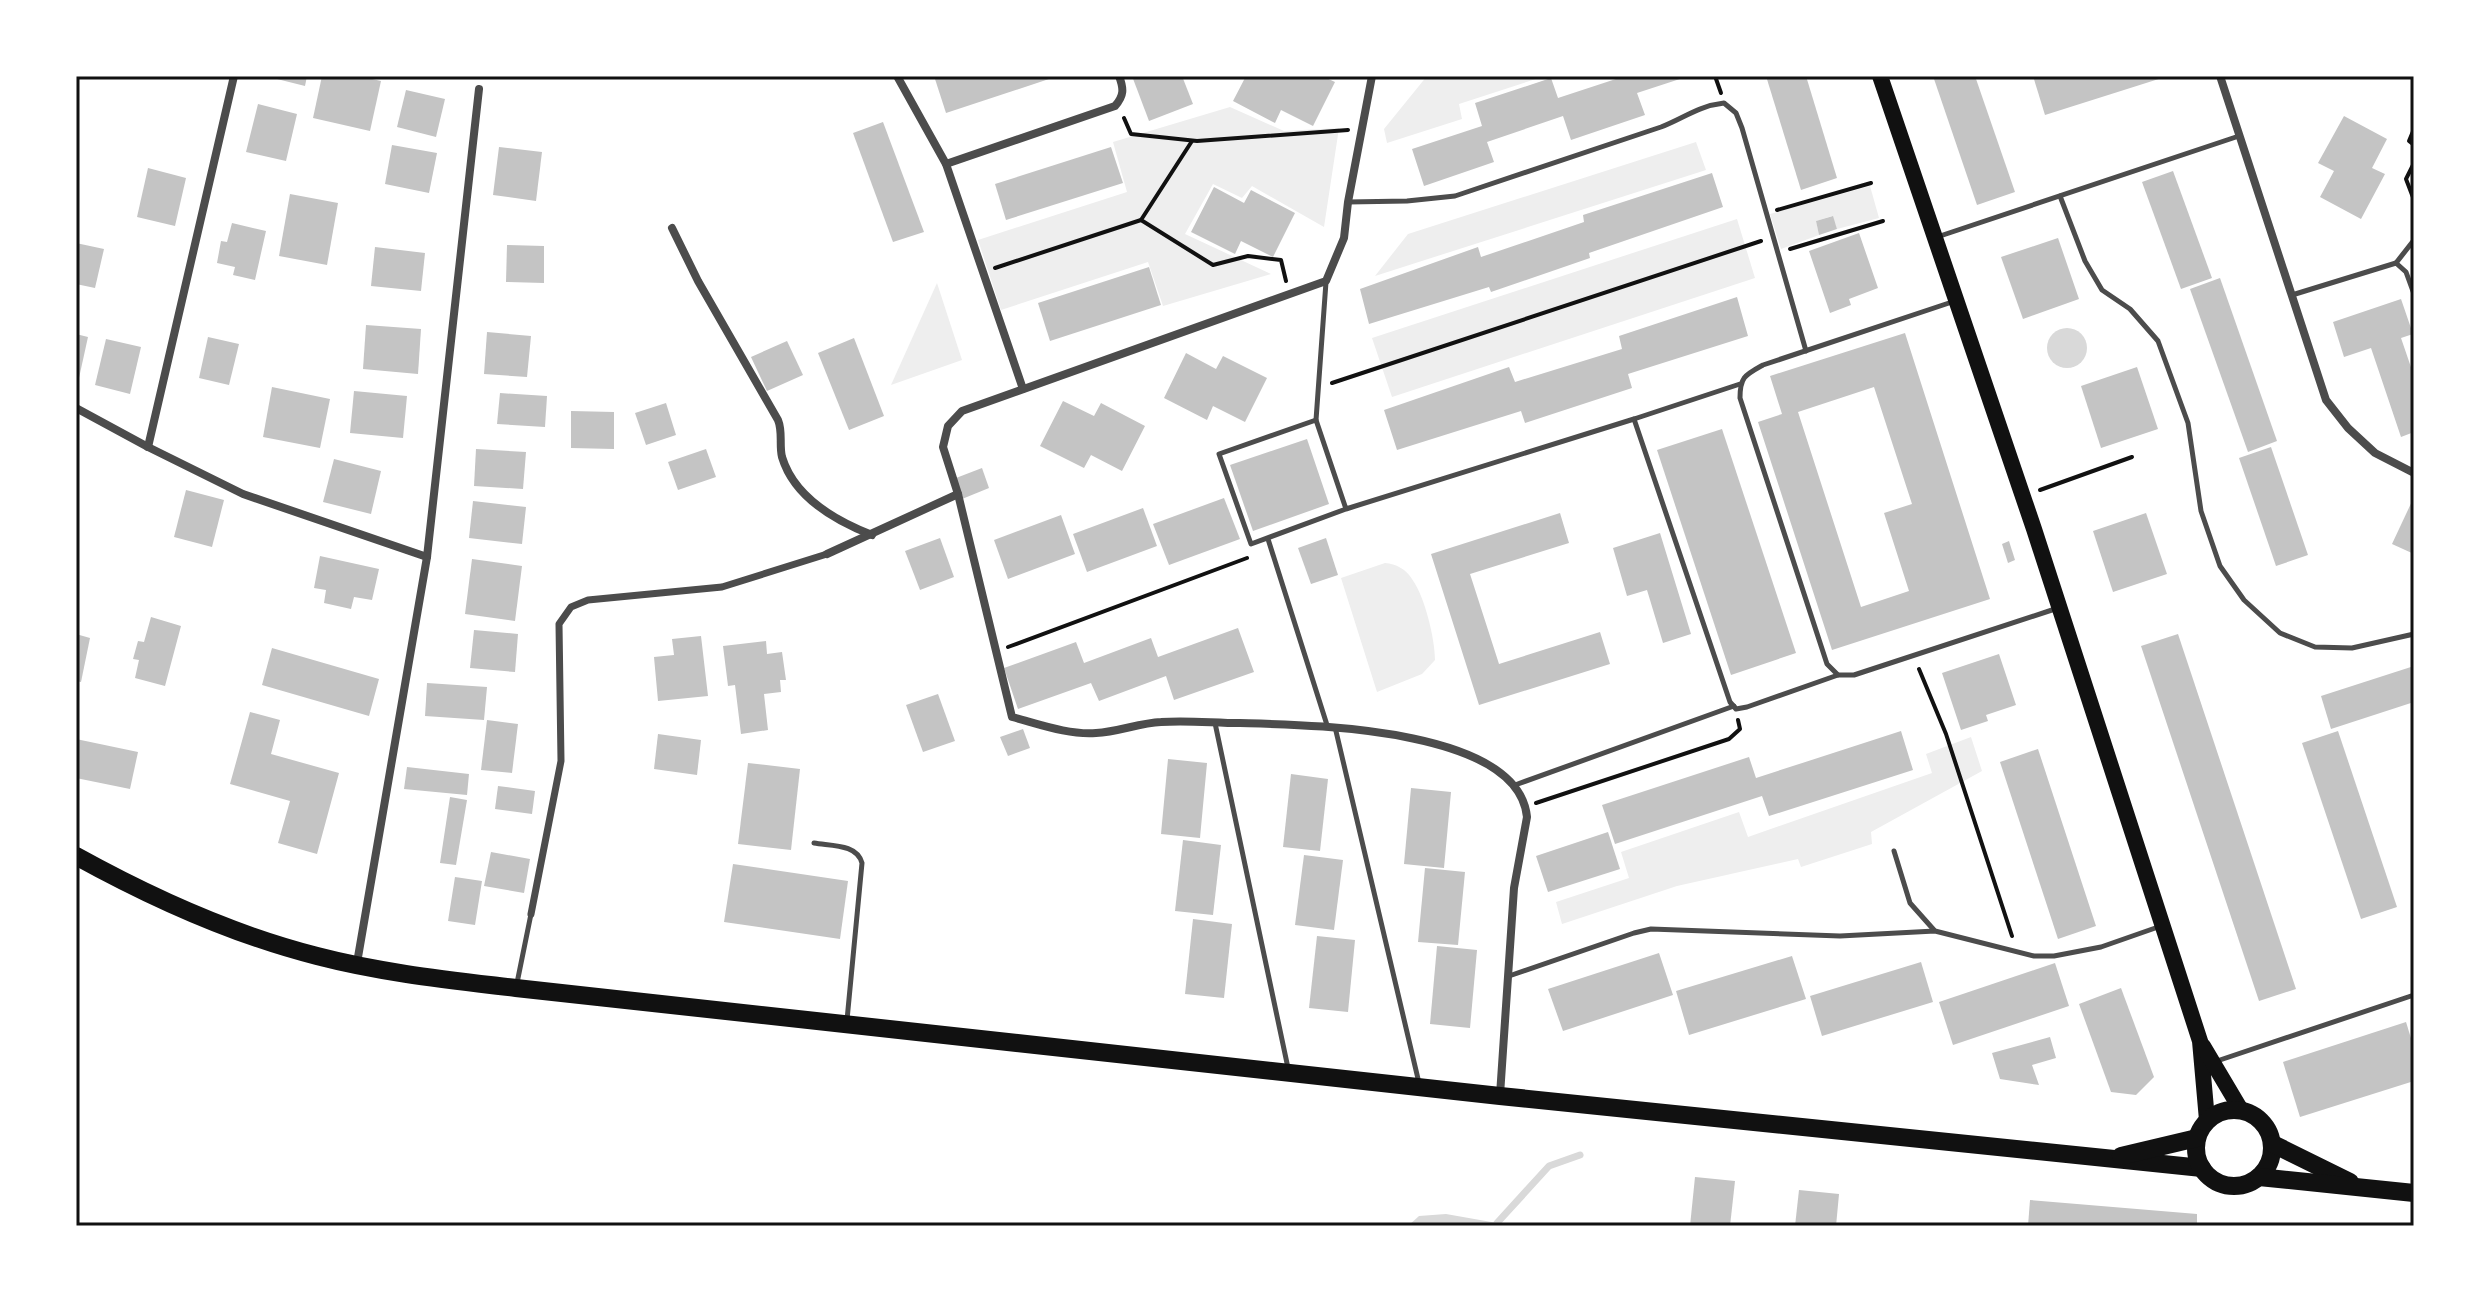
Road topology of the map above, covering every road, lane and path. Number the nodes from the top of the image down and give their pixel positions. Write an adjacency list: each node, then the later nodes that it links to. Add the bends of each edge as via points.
1 (234, 76): 42 (street)
2 (897, 76): 15 (street)
3 (1119, 76): 8 (street, via 1123,87)
4 (1372, 76): 19 (street)
5 (1880, 76): 25 (main road)
6 (2220, 76): 11 (street)
7 (479, 89): 52 (street)
8 (1118, 103): 12 (path, via 1131,134); 15 (street)
9 (1359, 129): 12 (path)
10 (2414, 129): 13 (path, via 2409,141)
11 (2239, 136): 17 (lane); 33 (street)
12 (1192, 141): 21 (path)
13 (2414, 145)
14 (2414, 163): 18 (path, via 2406,179)
15 (946, 164): 29 (street)
16 (1871, 183): 20 (path)
17 (2060, 196): 25 (lane); 54 (lane, via 2102,290 2130,309 2158,341 2188,423 2201,511 2220,566 2244,600 2280,633 2315,647 2352,648)
18 (2414, 200)
19 (1348, 202): 20 (lane, via 1455,196 1724,103 1742,128); 30 (street, via 1344,238)
20 (1767, 212): 24 (lane)
21 (1141, 220): 29 (path); 31 (path, via 1213,265 1248,256 1281,260)
22 (1883, 221): 27 (path)
23 (672, 228): 48 (street, via 778,420 785,466 811,501)
24 (1774, 237): 27 (lane); 37 (path)
25 (1935, 237): 34 (main road)
26 (2414, 240): 28 (lane)
27 (1779, 253): 35 (lane)
28 (2396, 263): 32 (lane, via 2406,272); 33 (lane)
29 (983, 272): 38 (street)
30 (1326, 281): 31 (street); 37 (lane)
31 (1290, 293): 38 (street)
32 (2414, 294)
33 (2292, 295): 44 (street, via 2326,400 2375,453)
34 (1956, 300): 35 (lane); 46 (main road)
35 (1806, 351): 36 (lane, via 1763,365)
36 (1740, 384): 40 (lane); 57 (lane, via 1740,398 1827,664)
37 (1318, 387): 41 (lane)
38 (1023, 389): 45 (street, via 962,411 948,426 943,447)
39 (76, 408): 42 (street)
40 (1634, 419): 47 (lane); 58 (lane)
41 (1316, 420): 47 (lane); 49 (lane, via 1219,454 1251,544)
42 (148, 447): 52 (street, via 243,494)
43 (2132, 457): 46 (path)
44 (2414, 473)
45 (958, 494): 48 (street); 55 (street)
46 (2023, 496): 53 (main road)
47 (1346, 509): 49 (lane)
48 (872, 535): 51 (street)
49 (1268, 539): 50 (lane)
50 (1271, 548): 55 (path); 60 (lane)
51 (827, 554): 66 (street, via 722,587 588,600 571,607 559,624 561,761)
52 (427, 557): 70 (street)
53 (2060, 608): 56 (lane); 67 (main road)
54 (2414, 634)
55 (997, 651): 59 (street, via 1012,717 1095,733 1161,722)
56 (1914, 655): 57 (lane, via 1854,675); 69 (path, via 1946,734)
57 (1838, 675): 58 (lane)
58 (1735, 708): 61 (lane); 62 (path, via 1740,729 1729,739)
59 (1215, 723): 60 (street); 77 (lane)
60 (1331, 726): 61 (street, via 1400,735 1473,756); 78 (lane)
61 (1514, 786): 62 (street)
62 (1526, 807): 71 (street)
63 (814, 843): 74 (lane, via 852,849 862,863)
64 (1894, 851): 68 (lane, via 1910,903)
65 (76, 856): 70 (main road, via 246,935)
66 (531, 914): 72 (lane)
67 (2164, 926): 69 (lane, via 2078,952 2034,956); 75 (main road)
68 (1935, 931): 69 (lane); 71 (lane, via 1840,936 1651,929)
69 (2017, 951)
70 (357, 965): 72 (main road)
71 (1509, 976): 79 (street)
72 (516, 988): 74 (main road)
73 (2414, 995): 76 (lane)
74 (846, 1024): 77 (main road)
75 (2200, 1041): 76 (main road); 81 (main road)
76 (2213, 1062): 80 (main road)
77 (1289, 1073): 78 (main road)
78 (1420, 1087): 79 (main road)
79 (1500, 1096): 84 (main road)
80 (2241, 1110): 81 (main road, via 2229,1109); 83 (main road, via 2263,1122)
81 (2207, 1120): 82 (main road)
82 (2197, 1138): 84 (main road); 85 (main road)
83 (2273, 1144): 86 (main road); 87 (main road)
84 (2107, 1160): 85 (main road)
85 (2202, 1168): 86 (main road, via 2222,1184 2248,1184)
86 (2259, 1177): 87 (main road)
87 (2363, 1188): 88 (main road)
88 (2414, 1193)

